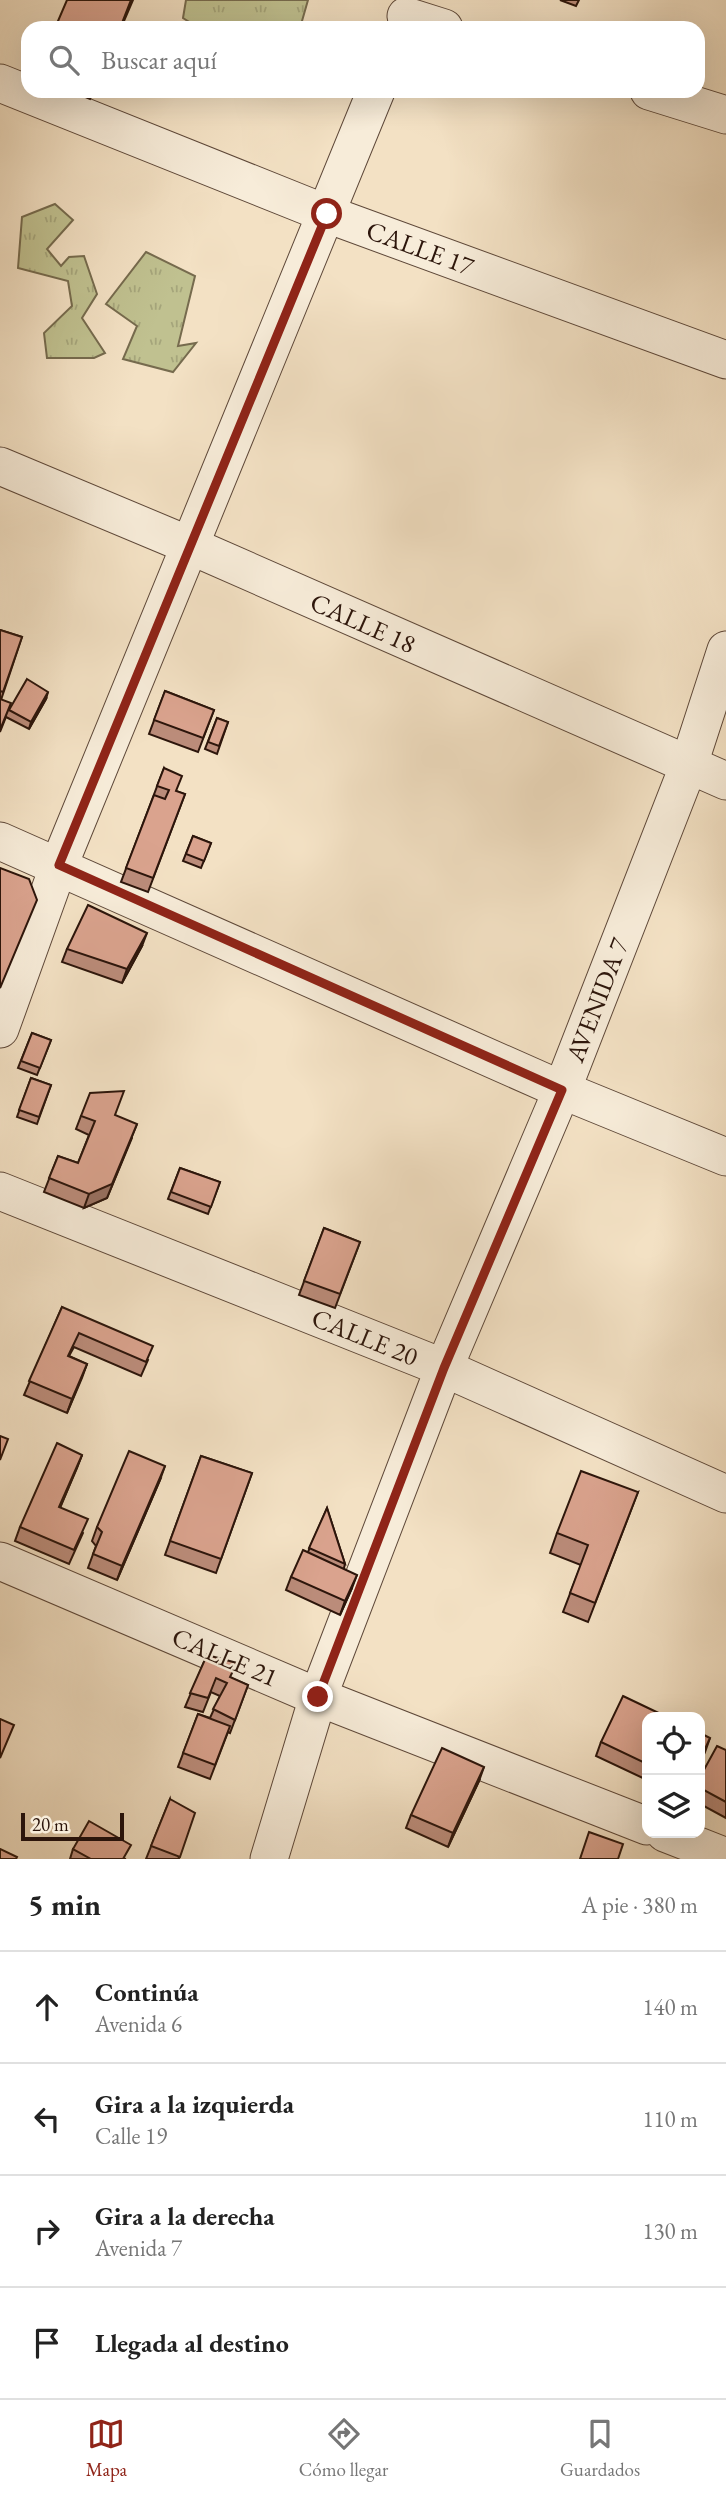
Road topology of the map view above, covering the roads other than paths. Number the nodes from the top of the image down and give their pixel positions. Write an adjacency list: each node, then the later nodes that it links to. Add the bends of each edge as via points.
1 (406, 15): 2 (street)
2 (424, 21)
3 (0, 83): 4 (street, CALLE 17)
4 (21, 91)
5 (37, 98): 9 (street, CALLE 17)
6 (373, 98): 9 (street)
7 (671, 98): 8 (street)
8 (726, 115)
9 (327, 214): 10 (street, CALLE 17); 12 (street)
10 (726, 360)
11 (0, 466): 12 (street, CALLE 18)
12 (191, 546): 14 (street, CALLE 18); 17 (street)
13 (726, 650): 14 (street, AVENIDA 7)
14 (688, 767): 15 (street, CALLE 18); 19 (street, AVENIDA 7)
15 (726, 781)
16 (0, 841): 17 (street)
17 (59, 865): 18 (street); 19 (street)
18 (0, 1029)
19 (562, 1090): 20 (street); 22 (street, AVENIDA 7)
20 (726, 1157)
21 (0, 1191): 22 (street, CALLE 20)
22 (444, 1368): 23 (street, CALLE 20); 25 (street, AVENIDA 7)
23 (726, 1494)
24 (0, 1561): 25 (street, CALLE 21)
25 (318, 1697): 26 (street, CALLE 21); 29 (street, AVENIDA 7)
26 (642, 1824)
27 (678, 1838): 28 (street)
28 (726, 1857)
29 (269, 1859)

